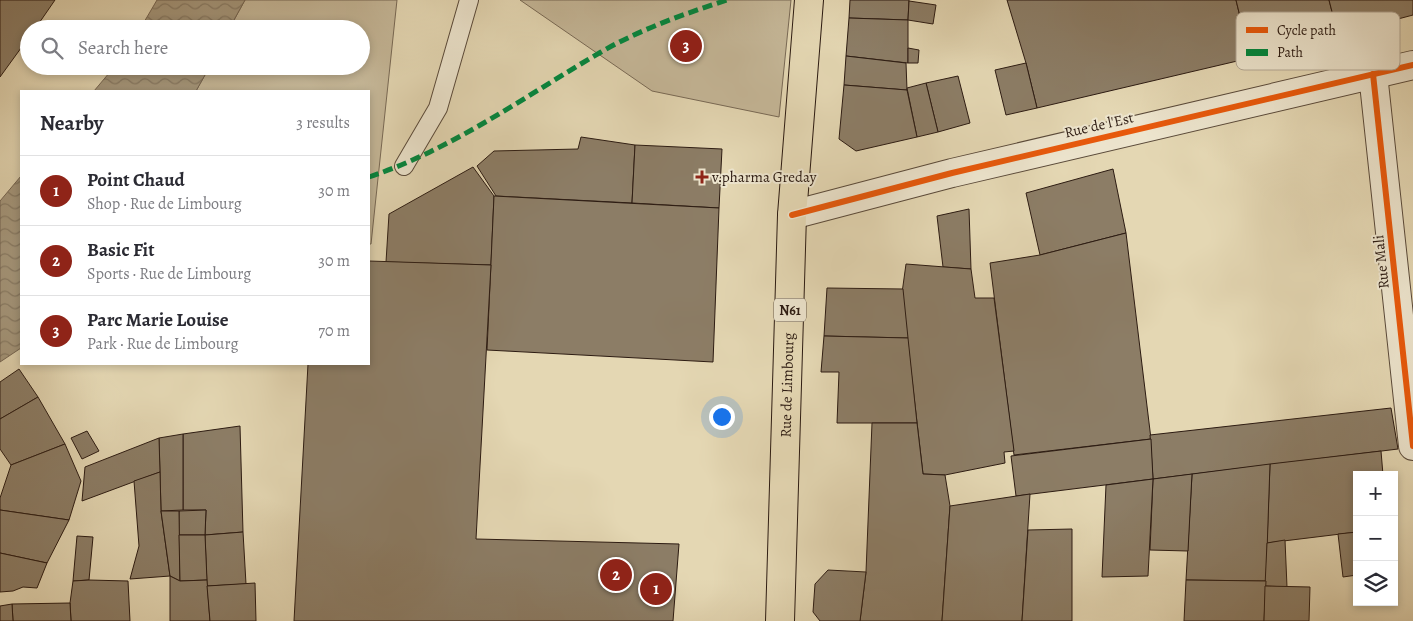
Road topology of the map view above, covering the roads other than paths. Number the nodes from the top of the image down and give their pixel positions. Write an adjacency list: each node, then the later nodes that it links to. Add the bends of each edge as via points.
1 (469, 0): 7 (lane, via 438,108)
2 (809, 0): 8 (main road, Rue de Limbourg / N61)
3 (1413, 65): 4 (street, Rue de l'Est)
4 (1400, 68)
5 (1391, 70): 6 (street, Rue de l'Est)
6 (1373, 74): 8 (street, Rue de l'Est, via 952,173); 9 (street, Rue Mali)
7 (404, 166)
8 (792, 215): 10 (main road, Rue de Limbourg / N61)
9 (1413, 446)
10 (780, 621)

